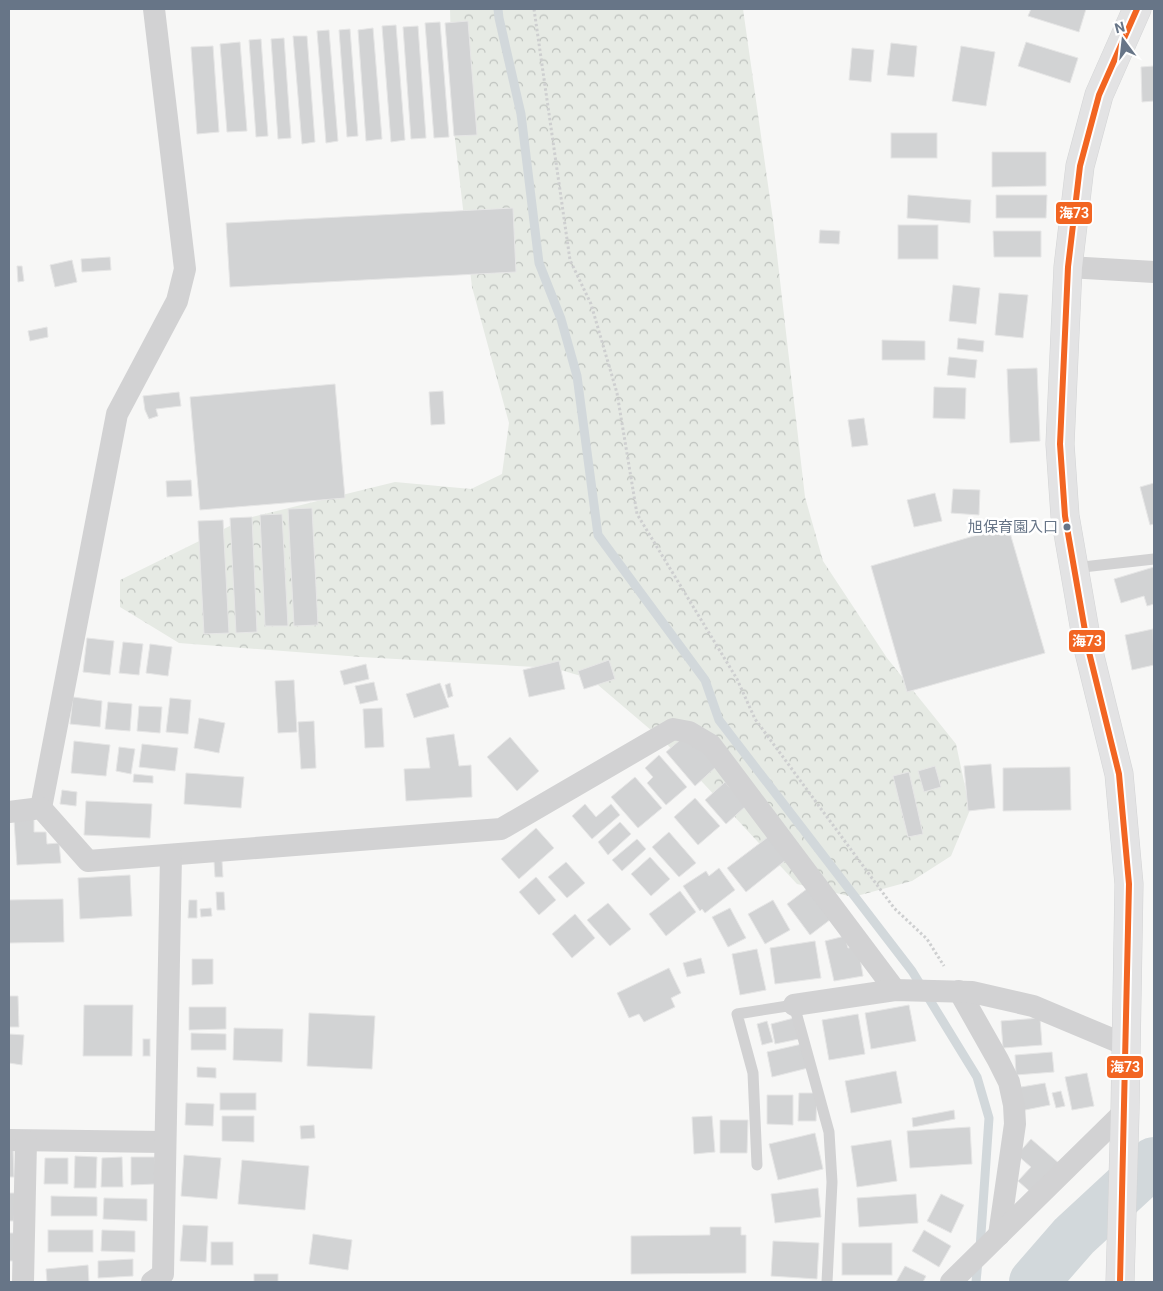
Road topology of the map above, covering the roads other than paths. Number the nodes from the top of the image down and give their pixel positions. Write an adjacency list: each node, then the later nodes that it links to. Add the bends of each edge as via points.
1 (154, 9): 7 (street, via 185,270 177,301 117,414)
2 (1137, 9): 3 (street, via 1099,95 1080,166)
3 (1068, 266): 4 (street); 6 (street, via 1060,444 1065,516)
4 (1154, 272)
5 (1154, 559): 6 (lane)
6 (1074, 568): 13 (street, via 1088,648 1119,774 1129,884)
7 (41, 808): 8 (street); 9 (street, via 88,861)
8 (9, 812)
9 (171, 854): 10 (street, via 502,829 673,729 689,732 711,746); 16 (street)
10 (895, 990): 11 (street); 12 (street)
11 (959, 991): 13 (street, via 1033,1006); 18 (street, via 1009,1082 1014,1105 1015,1124)
12 (794, 1005): 17 (lane, via 737,1014 753,1073); 21 (lane, via 829,1132 832,1182)
13 (1126, 1045): 14 (street)
14 (1124, 1118): 18 (street); 23 (street)
15 (18, 1140): 16 (street); 19 (street)
16 (165, 1142): 20 (street, via 163,1274)
17 (757, 1165)
18 (999, 1235): 22 (street)
19 (23, 1282)
20 (152, 1282)
21 (827, 1282)
22 (951, 1282)
23 (1120, 1282)

